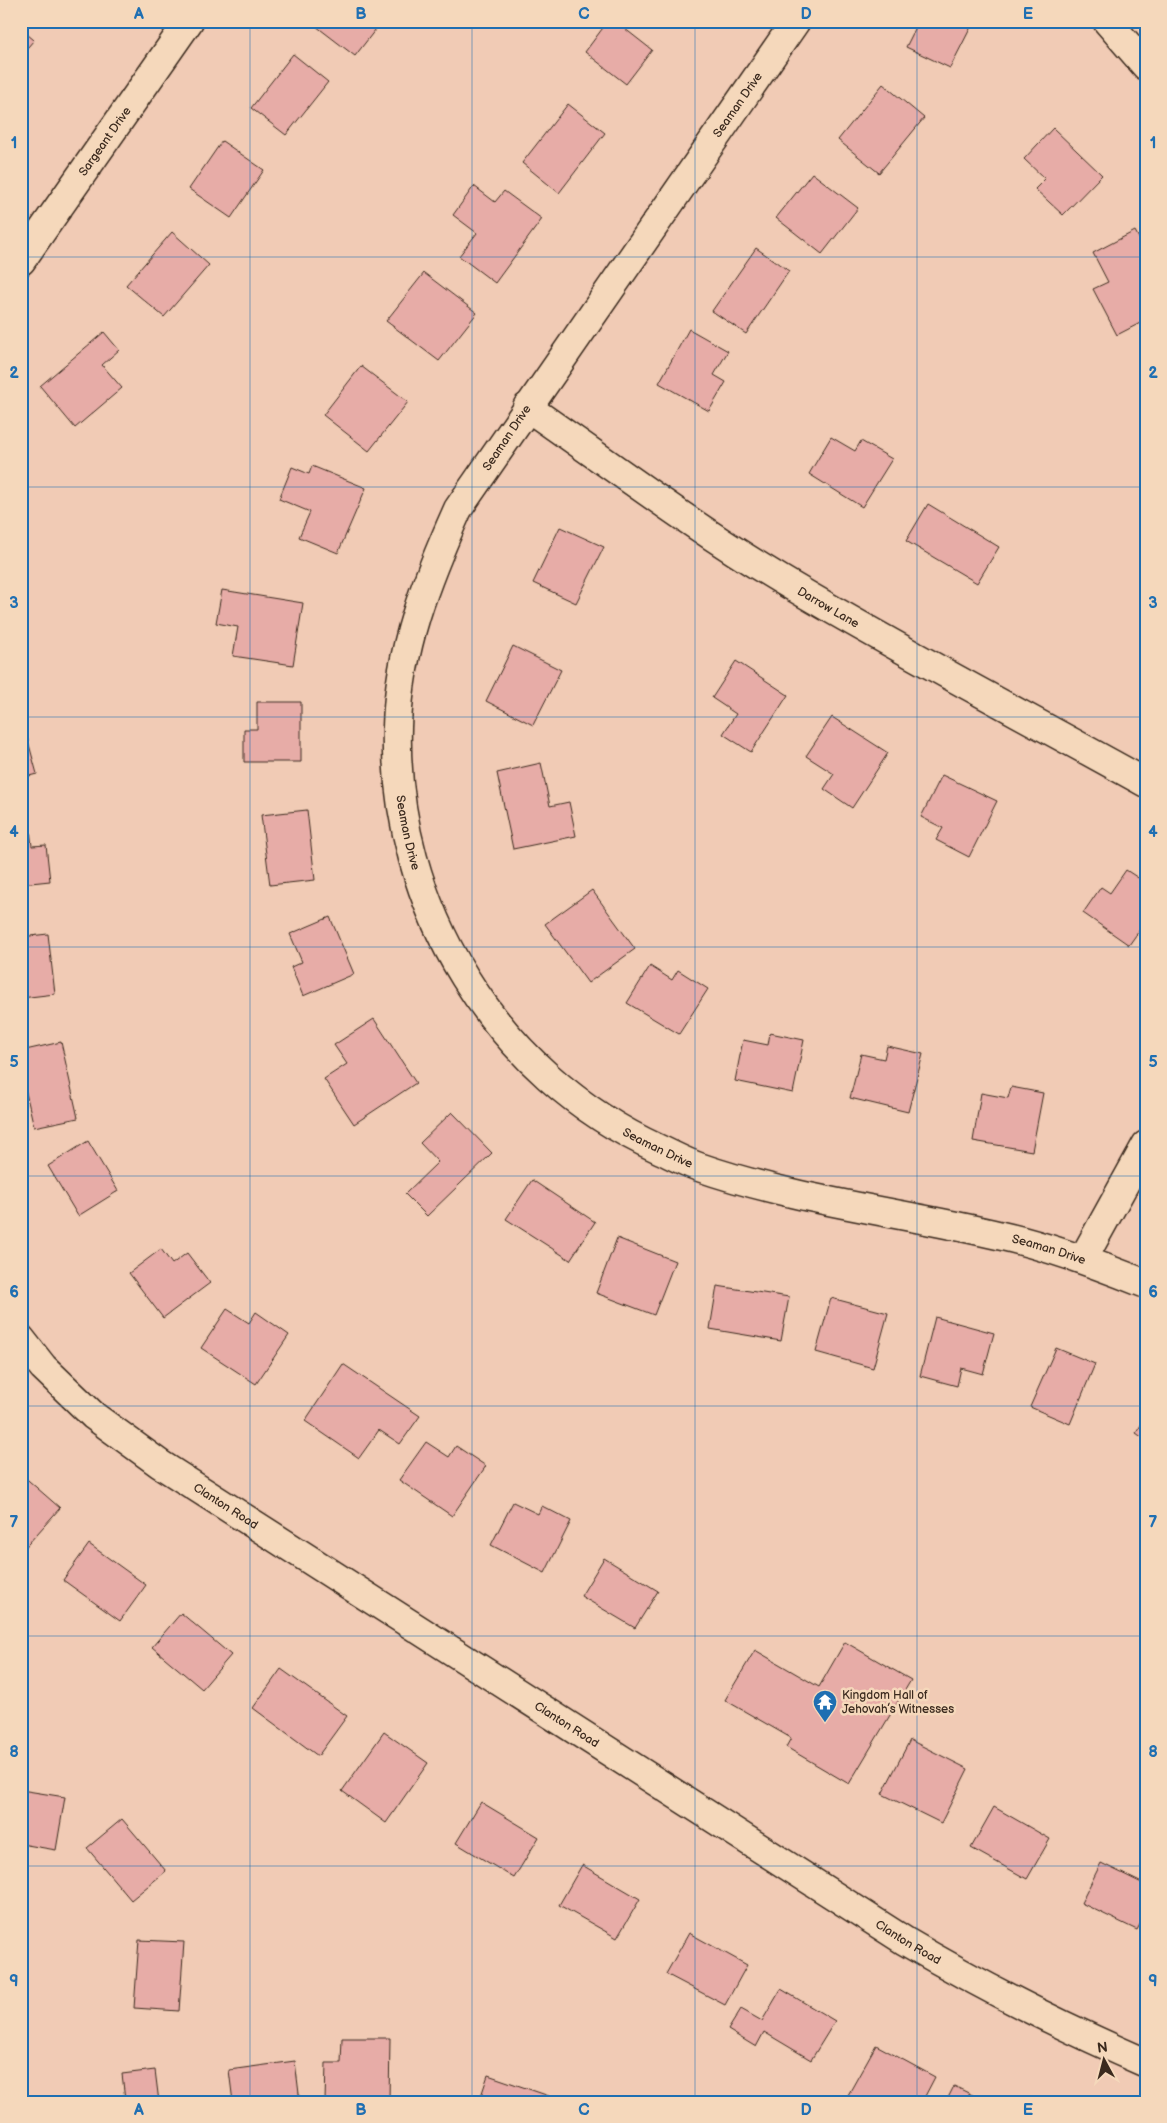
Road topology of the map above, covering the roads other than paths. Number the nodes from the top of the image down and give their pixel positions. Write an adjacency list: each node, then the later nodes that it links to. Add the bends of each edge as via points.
1 (189, 21): 5 (street, Sargeant Drive)
2 (796, 21): 6 (street, Seaman Drive)
3 (1107, 21): 4 (street)
4 (1146, 66)
5 (21, 261)
6 (528, 407): 7 (street, Darrow Lane, via 778,578); 9 (street, Seaman Drive, via 458,509 432,566 411,630 397,728 400,791 411,854 444,943 477,997 544,1074 587,1108 633,1137 697,1166 764,1186 1004,1236)
7 (1146, 783)
8 (1146, 1145): 9 (street)
9 (1083, 1259): 10 (street, Seaman Drive)
10 (1146, 1284)
11 (21, 1339): 12 (street, Clanton Road, via 43,1367 94,1416 160,1464 905,1941 972,1980 1080,2035)
12 (1146, 2063)

